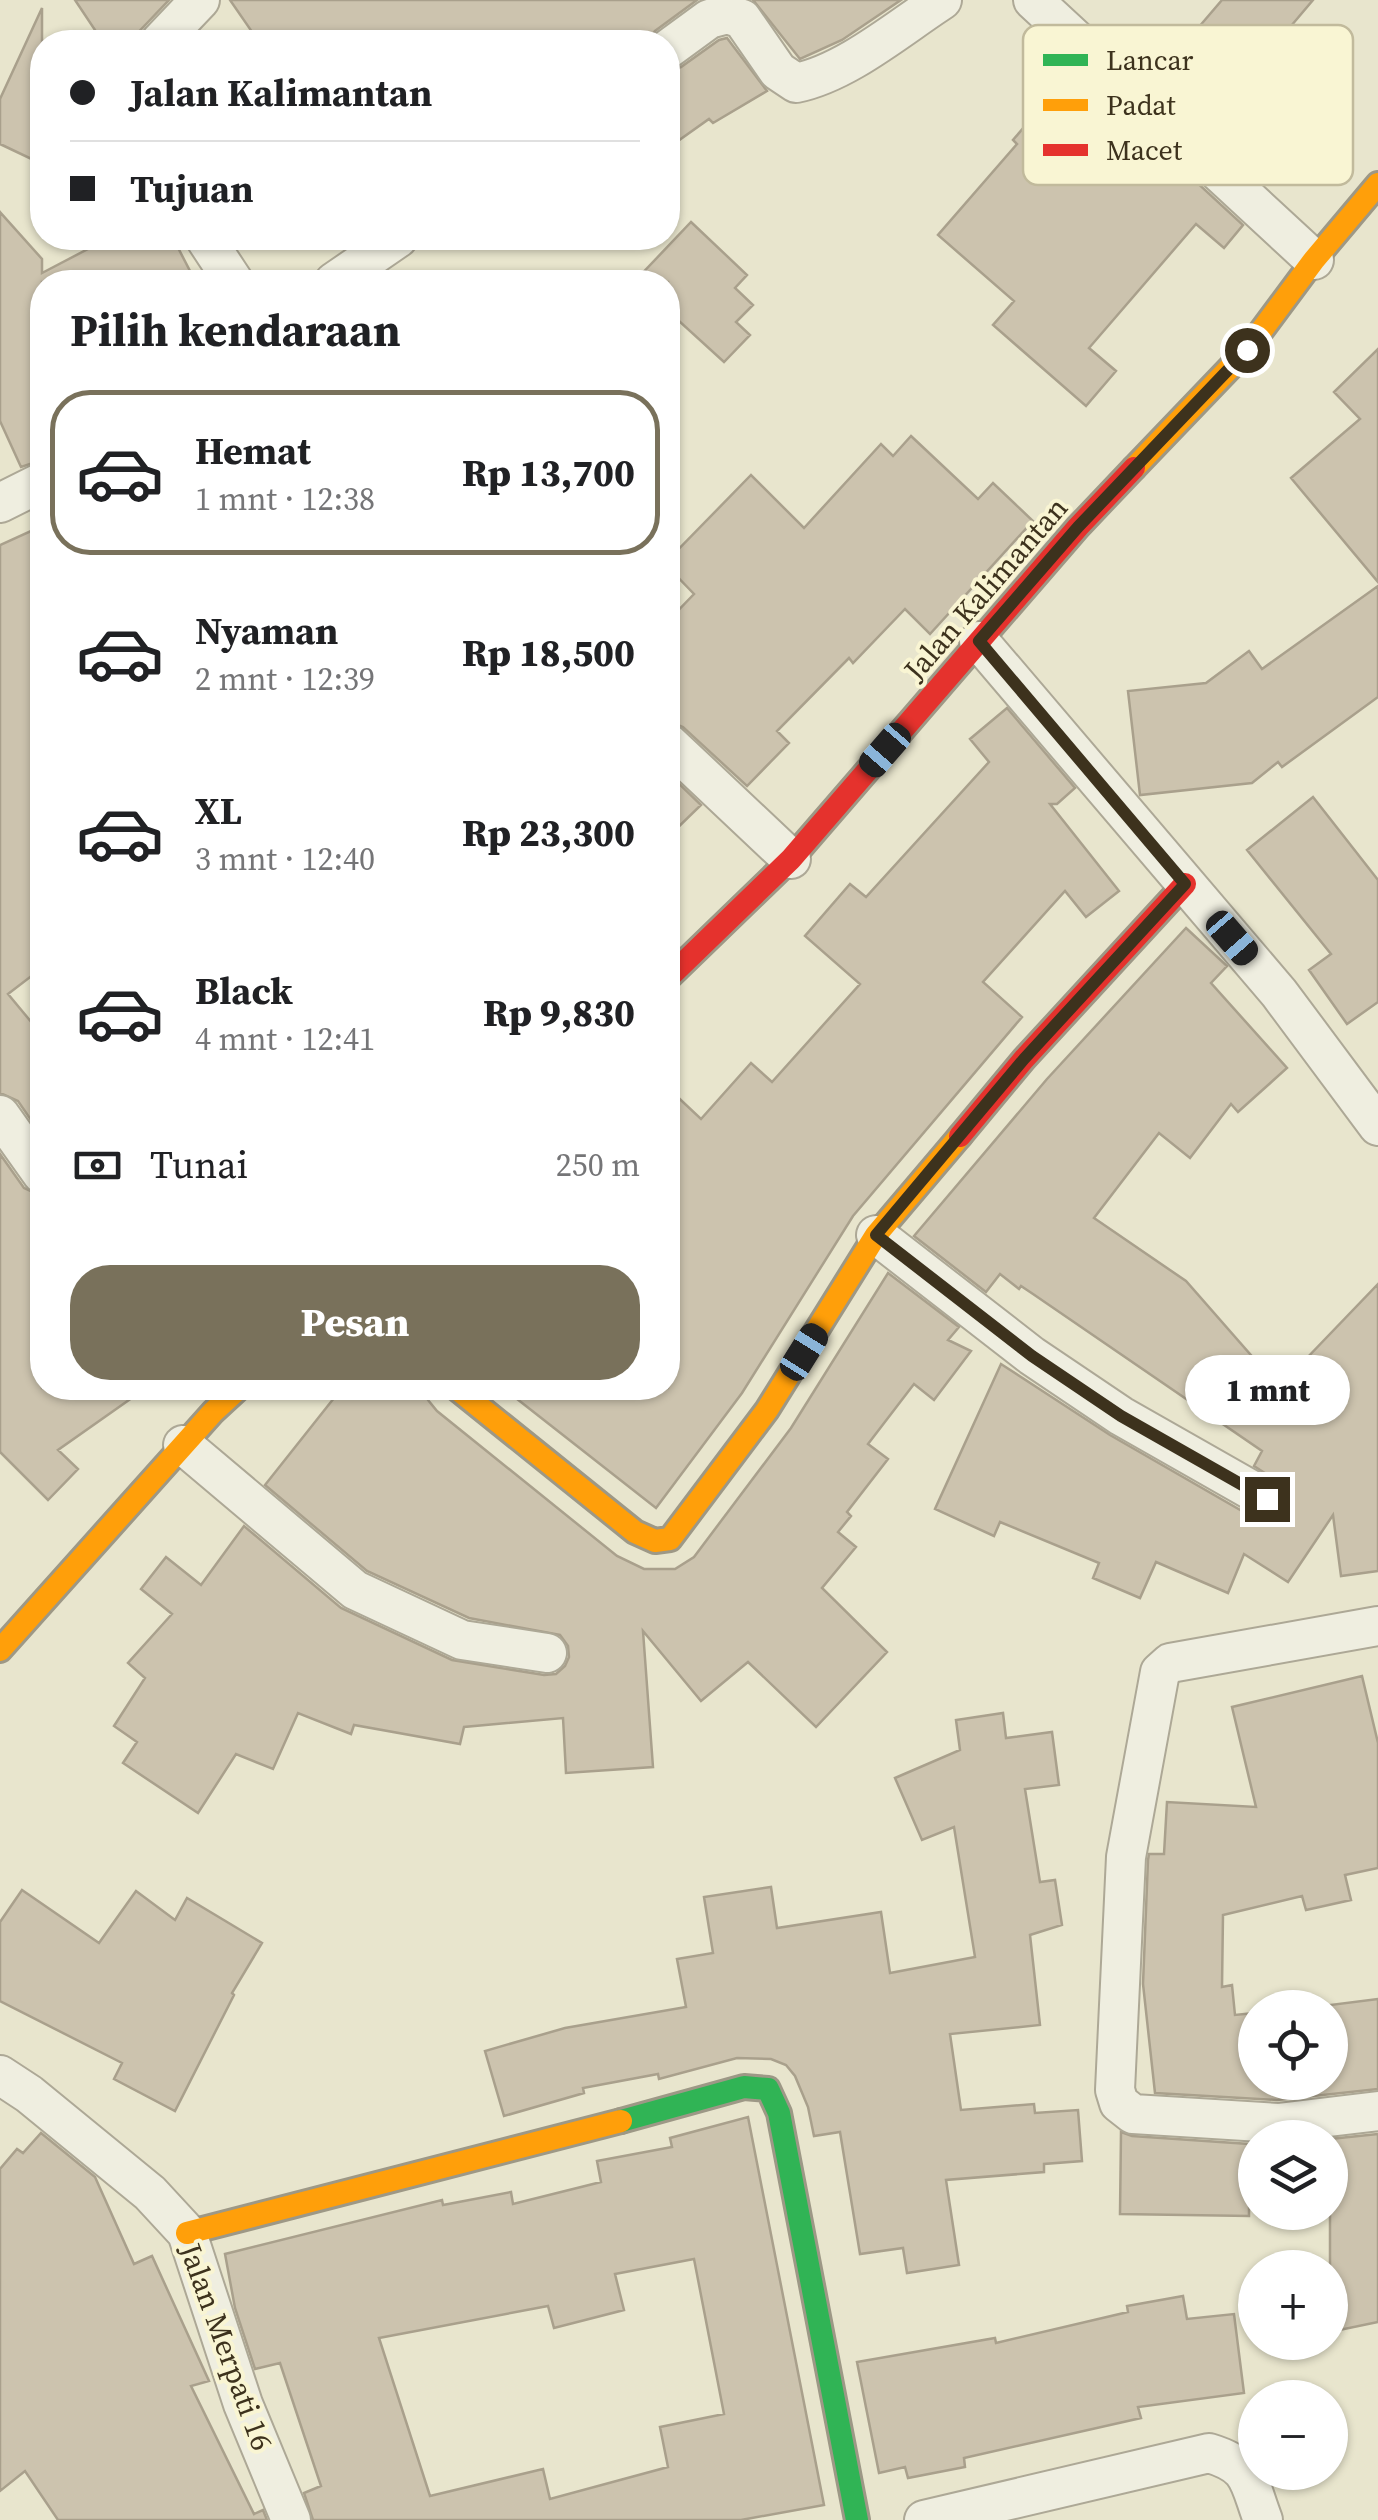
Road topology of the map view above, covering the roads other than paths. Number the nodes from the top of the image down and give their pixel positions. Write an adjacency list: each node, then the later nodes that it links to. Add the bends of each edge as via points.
1 (200, 0): 5 (street)
2 (942, 0): 6 (street, via 843,64 796,83 778,71 742,19 710,19)
3 (1033, 0): 4 (street)
4 (1060, 25)
5 (171, 30)
6 (680, 40)
7 (1378, 184): 10 (street, Jalan Kalimantan)
8 (1233, 185): 10 (street)
9 (381, 250): 11 (street)
10 (1314, 260): 14 (street, Jalan Kalimantan, via 1247,350)
11 (351, 270)
12 (30, 488): 13 (street)
13 (0, 503)
14 (979, 641): 16 (street, Jalan Kalimantan); 17 (street)
15 (680, 754): 16 (street)
16 (791, 859): 18 (street, Jalan Kalimantan)
17 (1185, 884): 20 (street); 22 (street, via 1024,1059)
18 (680, 966)
19 (0, 1115): 21 (street)
20 (1378, 1126)
21 (30, 1157)
22 (876, 1235): 24 (street, via 767,1410 670,1539 635,1532); 26 (street, via 1032,1356)
23 (213, 1400): 25 (street)
24 (471, 1400)
25 (184, 1445): 28 (street); 29 (street, via 355,1590 462,1640)
26 (1267, 1499)
27 (1378, 1626): 31 (street, via 1170,1663 1160,1672 1126,1857 1116,2090 1119,2103 1134,2114 1278,2123)
28 (0, 1650)
29 (547, 1654)
30 (0, 2075): 32 (street, Jalan Merpati 16, via 150,2193)
31 (1378, 2110)
32 (187, 2234): 33 (street, Jalan Merpati 16, via 243,2404); 34 (street, via 744,2086 768,2089 783,2131)
33 (291, 2520)
34 (857, 2520)
35 (924, 2520): 36 (street, via 1209,2454 1234,2461 1246,2474)
36 (1263, 2520)

